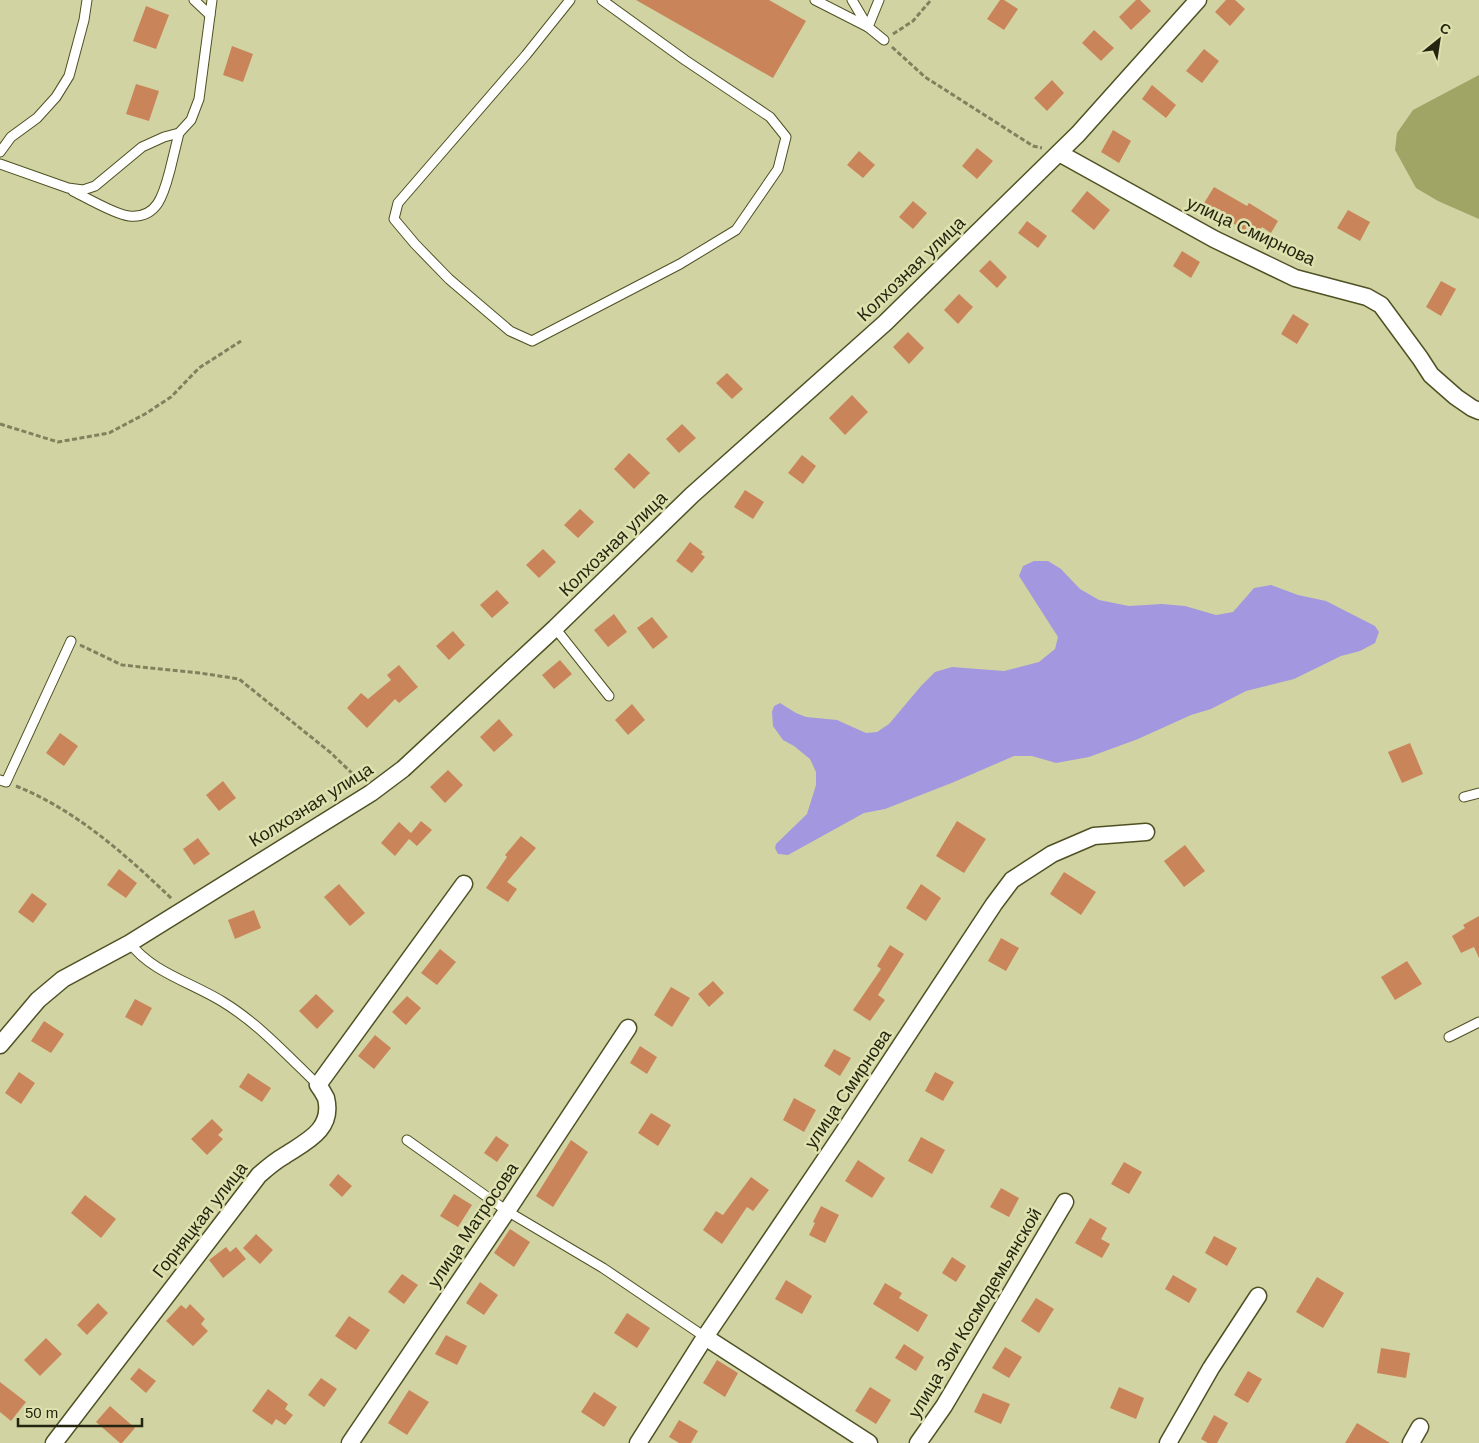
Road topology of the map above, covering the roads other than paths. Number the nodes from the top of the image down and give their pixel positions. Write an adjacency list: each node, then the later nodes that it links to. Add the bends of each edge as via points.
1 (87, 0): 14 (lane, via 69,76 50,104 11,137)
2 (194, 0): 10 (lane)
3 (212, 0): 10 (lane)
4 (570, 0): 5 (lane, via 398,203 394,219 449,278 510,331 532,341 680,264 736,230 778,169 786,137 770,117)
5 (602, 0)
6 (815, 0): 11 (lane)
7 (852, 0): 11 (lane)
8 (879, 0): 11 (lane)
9 (1198, 0): 15 (street, Колхозная улица)
10 (210, 14): 13 (lane, via 199,98 191,120)
11 (868, 27): 12 (lane)
12 (884, 40)
13 (179, 132): 17 (lane, via 142,147 95,186 83,190); 17 (lane, via 164,194 143,216 127,216)
14 (0, 152)
15 (1059, 153): 18 (street, улица Смирнова, via 1214,239 1295,278 1367,297 1381,305 1431,375 1456,397); 19 (street, Колхозная улица, via 885,323 692,495)
16 (0, 164): 17 (lane)
17 (68, 188)
18 (1479, 411)
19 (556, 628): 21 (lane); 27 (street, Колхозная улица, via 403,769 372,793)
20 (71, 641): 22 (lane)
21 (609, 696)
22 (3, 781)
23 (1479, 793): 24 (lane)
24 (1464, 797)
25 (1146, 832): 37 (street, улица Смирнова, via 1094,836 1052,854 1012,880)
26 (464, 884): 32 (street)
27 (130, 943): 31 (street, Колхозная улица, via 63,979 38,1000); 32 (lane, via 151,963 223,1002 255,1024)
28 (1479, 1022): 30 (lane)
29 (628, 1028): 35 (street, улица Матросова)
30 (1449, 1037)
31 (0, 1045)
32 (318, 1085): 39 (street, Горняцкая улица, via 326,1098 327,1109 325,1122 318,1132 259,1175)
33 (407, 1140): 35 (lane)
34 (1065, 1202): 43 (street, улица Зои Космодемьянской, via 944,1406)
35 (507, 1211): 37 (lane, via 603,1268); 40 (street, улица Матросова)
36 (1258, 1296): 44 (street)
37 (704, 1337): 41 (street, улица Смирнова); 42 (street)
38 (1420, 1427): 45 (street)
39 (54, 1443)
40 (350, 1443)
41 (638, 1443)
42 (869, 1443)
43 (918, 1443)
44 (1168, 1443)
45 (1411, 1443)

